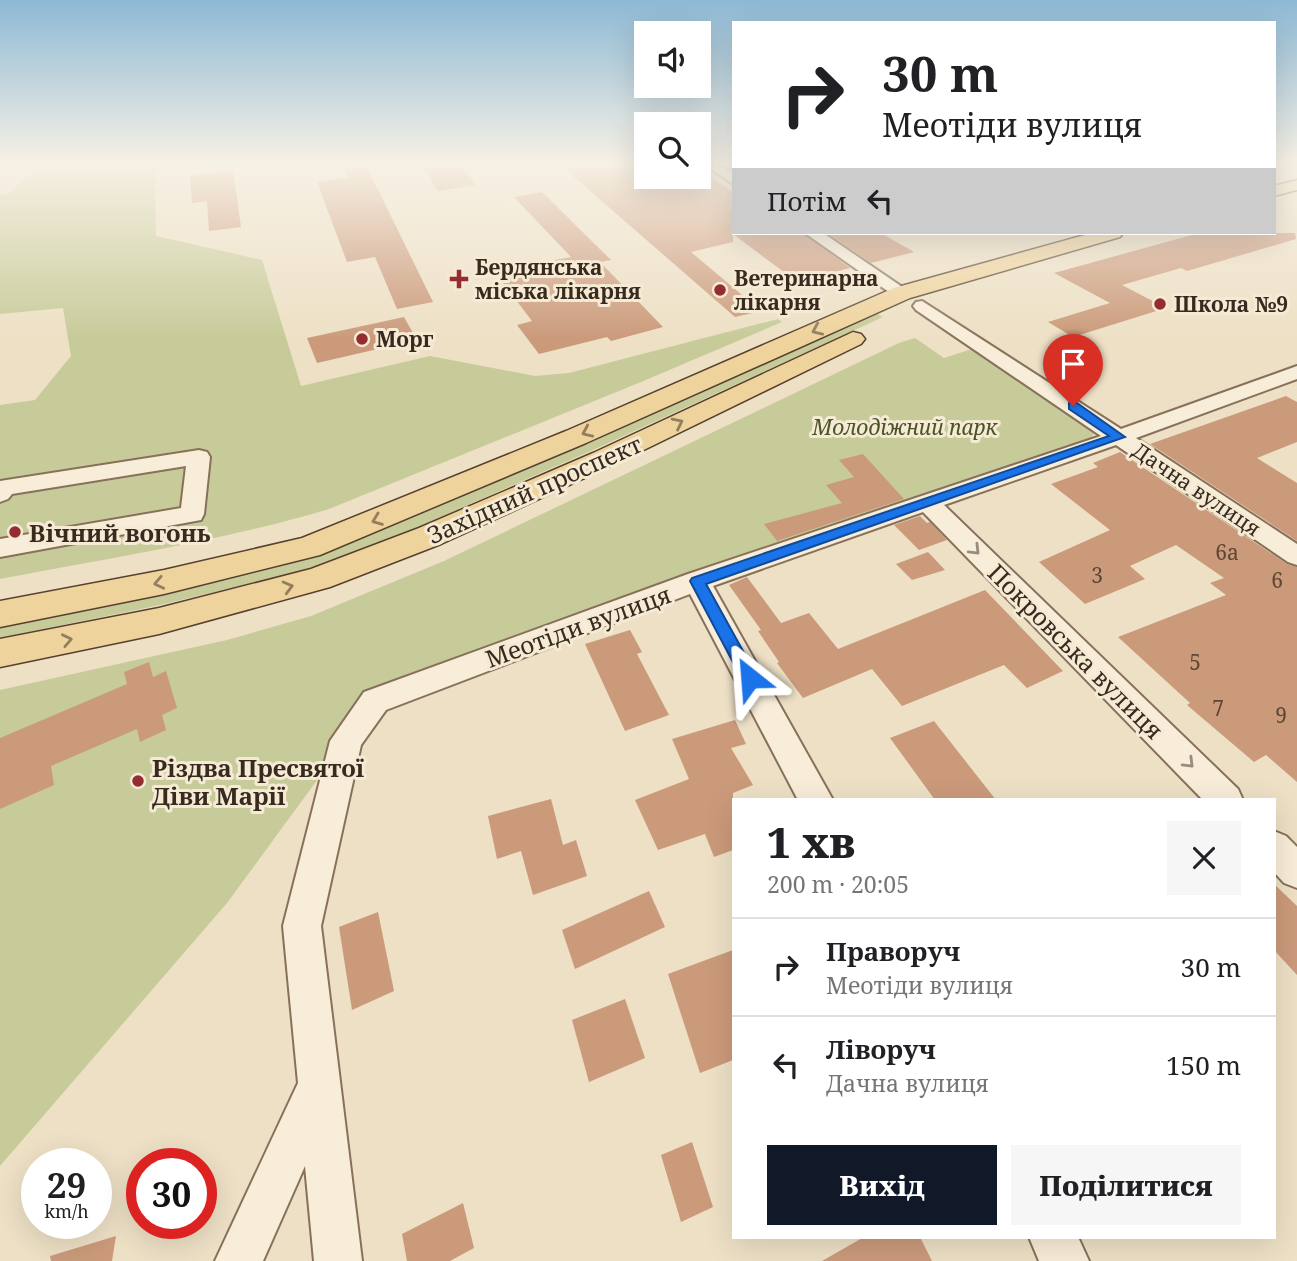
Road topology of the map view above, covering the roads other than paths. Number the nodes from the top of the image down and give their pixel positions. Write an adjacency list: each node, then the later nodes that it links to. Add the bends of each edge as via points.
1 (816, 235): 3 (street, Дачна вулиця)
2 (1105, 235): 3 (main road, Західний проспект, via 1042,251)
3 (912, 299): 7 (street, Дачна вулиця); 13 (main road, Західний проспект, one-way to 13, via 309,547); 14 (main road, Західний проспект, one-way to 3, via 159,621 317,579 430,536 611,455)
4 (1297, 372): 5 (street, Меотіди вулиця)
5 (1274, 379): 6 (street); 7 (street, Меотіди вулиця)
6 (1297, 392)
7 (1119, 437): 9 (street, Меотіди вулиця); 11 (street, Дачна вулиця)
8 (0, 494): 10 (street, via 3,488 199,457 192,514)
9 (927, 502): 12 (street, Меотіди вулиця); 16 (street, Покровська вулиця, one-way to 16)
10 (0, 548)
11 (1297, 556)
12 (697, 581): 15 (street); 19 (street, Меотіди вулиця, via 375,701 346,741 302,926)
13 (0, 614)
14 (0, 653)
15 (815, 798)
16 (1224, 798)
17 (1276, 850): 18 (street)
18 (1297, 871)
19 (319, 1086): 21 (street); 22 (street)
20 (1053, 1239): 23 (street)
21 (239, 1261)
22 (338, 1261)
23 (1065, 1261)

